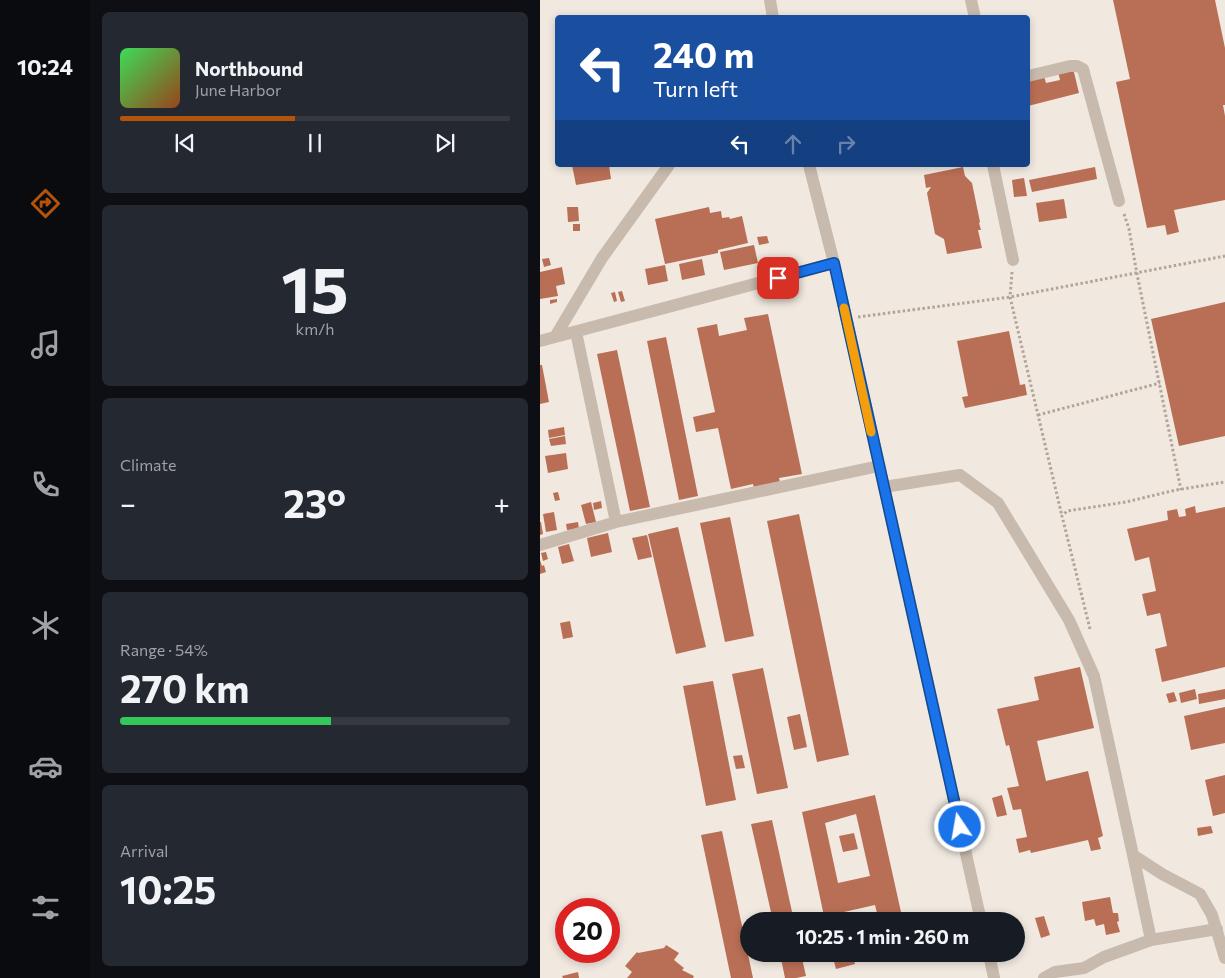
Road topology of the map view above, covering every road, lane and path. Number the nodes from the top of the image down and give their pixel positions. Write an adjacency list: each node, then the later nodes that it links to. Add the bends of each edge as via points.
1 (770, 0): 3 (lane)
2 (971, 0): 4 (lane)
3 (773, 15)
4 (974, 15)
5 (1030, 76): 9 (lane, via 1070,66 1083,69)
6 (668, 167): 17 (lane, via 602,258)
7 (810, 167): 12 (lane)
8 (993, 167): 11 (lane)
9 (1119, 201): 13 (path, via 1130,229)
10 (1225, 256): 13 (path)
11 (1013, 260): 14 (path)
12 (834, 263): 15 (lane); 16 (lane)
13 (1137, 274): 14 (path); 19 (path)
14 (1010, 297): 15 (path); 20 (path)
15 (846, 319): 21 (lane)
16 (576, 332): 17 (lane); 26 (lane)
17 (555, 338): 18 (lane)
18 (540, 341)
19 (1160, 384): 20 (path); 24 (path)
20 (1038, 415): 25 (path)
21 (879, 466): 23 (lane); 26 (lane)
22 (1225, 482): 24 (path)
23 (884, 487): 29 (lane, via 960,475 998,502 1069,620 1094,676); 30 (lane)
24 (1181, 490): 25 (path, via 1067,511)
25 (1062, 516): 28 (path)
26 (616, 522): 27 (lane)
27 (540, 545)
28 (1091, 632)
29 (1133, 855): 31 (lane, via 1200,894); 32 (lane)
30 (979, 912)
31 (1217, 929): 32 (lane); 33 (lane)
32 (1151, 940): 36 (lane, via 1084,968 1055,972)
33 (1225, 958)
34 (990, 962): 35 (lane)
35 (994, 978)
36 (1044, 978)

